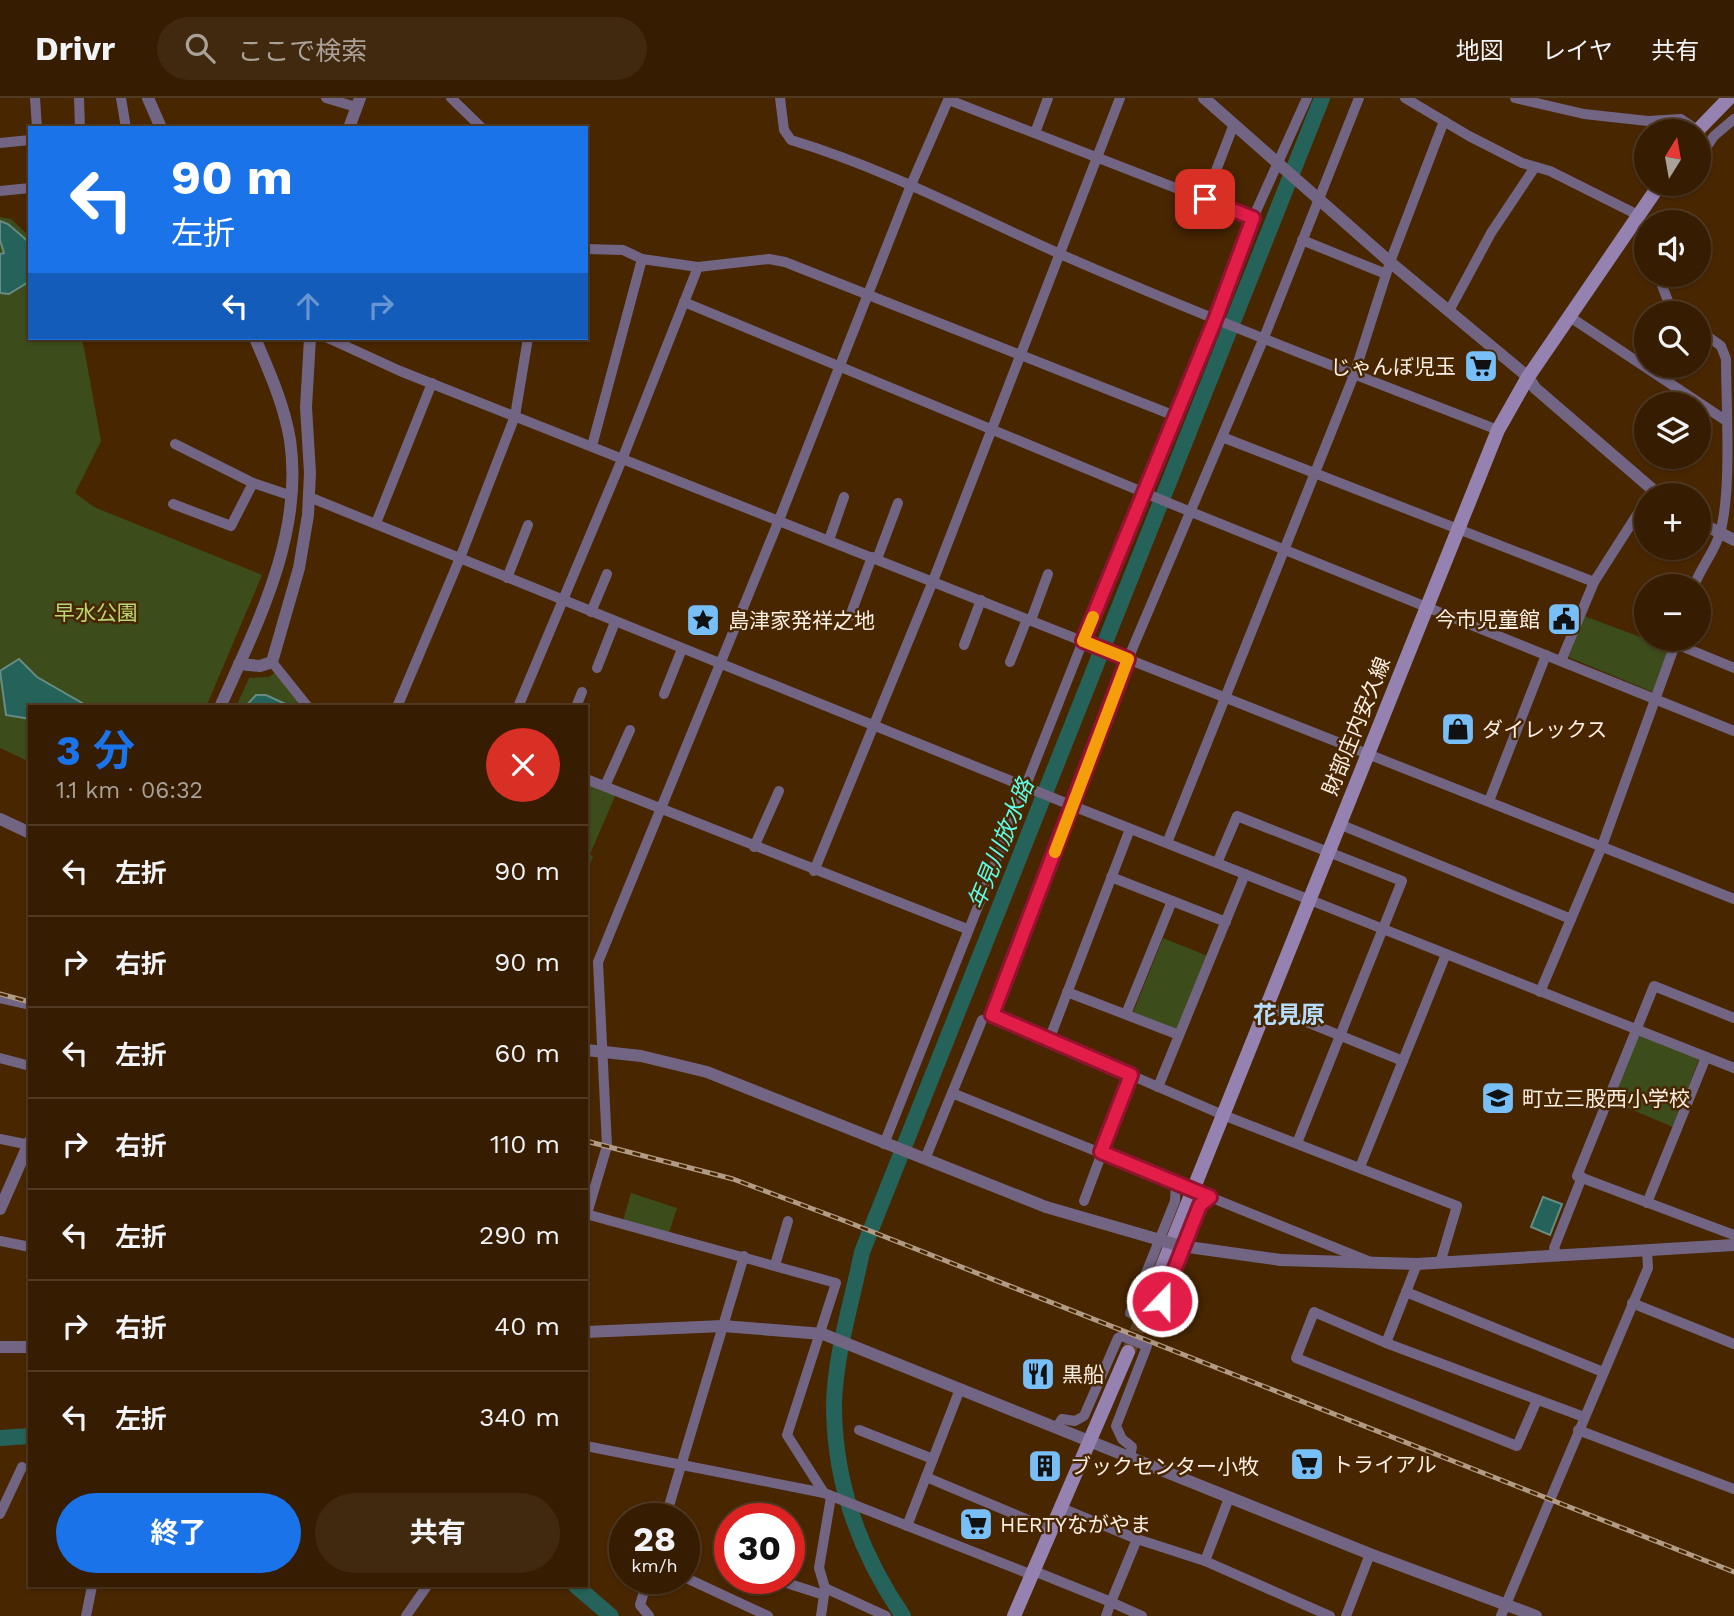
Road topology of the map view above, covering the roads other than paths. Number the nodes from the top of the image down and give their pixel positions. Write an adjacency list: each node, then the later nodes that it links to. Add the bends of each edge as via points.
1 (35, 98): 24 (street)
2 (79, 98): 25 (street)
3 (121, 98): 26 (street)
4 (148, 98): 27 (street)
5 (326, 98): 17 (street)
6 (451, 98): 29 (street)
7 (780, 98): 37 (street, via 784,130 791,140)
8 (1048, 98): 30 (street)
9 (1120, 98): 34 (street)
10 (1204, 98): 18 (street)
11 (1307, 98): 35 (street)
12 (1359, 98): 40 (street)
13 (1405, 98): 22 (street)
14 (1515, 98): 19 (street)
15 (1729, 98): 20 (main road)
16 (949, 99): 30 (street); 37 (street)
17 (358, 103): 28 (street)
18 (1217, 103): 23 (street)
19 (1634, 119)
20 (1709, 119)
21 (1734, 119): 31 (street)
22 (1444, 121): 36 (street); 50 (street)
23 (1234, 124): 35 (street); 41 (street)
24 (37, 126)
25 (80, 126)
26 (126, 126)
27 (160, 126)
28 (350, 126)
29 (480, 126)
30 (1035, 133): 34 (street)
31 (1712, 139)
32 (28, 140): 33 (street)
33 (0, 142)
34 (1097, 157): 41 (street); 47 (street)
35 (1277, 161): 40 (street); 43 (street)
36 (1535, 167): 42 (street); 53 (street, via 1491,233)
37 (911, 185): 47 (street); 51 (street)
38 (28, 188): 39 (street)
39 (0, 191)
40 (1319, 197): 45 (street); 50 (street)
41 (1205, 199): 43 (street)
42 (1634, 213)
43 (1253, 218): 55 (street)
44 (1634, 221): 54 (main road, 財部庄内安久線)
45 (1302, 240): 50 (street); 61 (street)
46 (588, 249): 48 (street, via 623,250)
47 (1059, 254): 55 (street); 62 (street)
48 (642, 259): 49 (street); 74 (street)
49 (698, 267): 51 (street, via 769,259); 52 (street)
50 (1388, 268): 53 (street); 64 (street)
51 (868, 295): 62 (street); 63 (street)
52 (684, 302): 63 (street); 75 (street)
53 (1449, 311): 65 (street)
54 (1570, 317): 65 (main road, 財部庄内安久線); 69 (street)
55 (1215, 320): 61 (street); 68 (street)
56 (1711, 339): 69 (street, via 1721,346 1726,359)
57 (256, 340): 81 (street, via 274,381 290,440)
58 (310, 340): 82 (street, via 306,407)
59 (333, 340): 66 (street)
60 (528, 340): 67 (street)
61 (1263, 340): 64 (street); 72 (street)
62 (1020, 355): 68 (street); 70 (street)
63 (840, 367): 70 (street); 87 (street)
64 (1354, 375): 71 (street); 76 (street)
65 (1528, 377): 71 (main road, 財部庄内安久線); 79 (street)
66 (432, 383): 67 (street); 89 (street)
67 (515, 416): 74 (street); 97 (street)
68 (1175, 416): 80 (street)
69 (1726, 420): 77 (street)
70 (991, 429): 80 (street); 103 (street)
71 (1497, 430): 91 (main road, 財部庄内安久線)
72 (1222, 438): 76 (street); 86 (street)
73 (175, 444): 78 (street)
74 (592, 446): 75 (street)
75 (623, 457): 87 (street); 105 (street)
76 (1315, 473): 91 (street); 96 (street)
77 (1730, 481): 93 (street)
78 (253, 483): 81 (street); 85 (street, via 231,526)
79 (1639, 483)
80 (1147, 492): 86 (street); 112 (street)
81 (292, 496): 122 (street, via 274,577)
82 (309, 497): 89 (street); 120 (street, via 299,568)
83 (844, 497): 94 (street)
84 (898, 503): 98 (street)
85 (173, 504)
86 (1187, 510): 96 (street); 118 (street)
87 (779, 520): 94 (street); 123 (street)
88 (1634, 522): 104 (street)
89 (376, 523): 97 (street)
90 (528, 525): 102 (street)
91 (1457, 527): 104 (street); 107 (main road, 財部庄内安久線)
92 (1711, 528): 93 (street)
93 (1720, 533): 95 (street); 101 (street)
94 (829, 540): 98 (street)
95 (1734, 540)
96 (1284, 550): 107 (street); 128 (street)
97 (460, 558): 102 (street); 132 (street)
98 (874, 558): 103 (street); 109 (street)
99 (607, 574): 108 (street)
100 (1048, 574): 110 (street)
101 (1698, 574)
102 (507, 578): 105 (street)
103 (933, 581): 106 (street); 135 (street)
104 (1594, 582): 119 (street)
105 (561, 600): 108 (street); 133 (street)
106 (981, 600): 110 (street); 113 (street)
107 (1427, 607): 117 (street); 138 (main road, 財部庄内安久線)
108 (591, 612): 111 (street)
109 (850, 617)
110 (1029, 619): 112 (street); 121 (street)
111 (615, 622): 114 (street); 124 (street)
112 (1083, 641): 118 (street); 141 (street)
113 (964, 645)
114 (682, 649): 123 (street); 127 (street)
115 (1673, 651): 129 (street)
116 (1696, 651): 125 (street)
117 (1546, 655): 119 (street); 143 (street)
118 (1124, 657): 128 (street); 144 (street)
119 (1561, 661): 129 (street)
120 (272, 662): 122 (street); 131 (street)
121 (1010, 662)
122 (239, 664): 130 (street)
123 (720, 664): 135 (street); 145 (street)
124 (597, 668)
125 (1734, 668)
126 (582, 692): 134 (street)
127 (664, 694)
128 (1226, 696): 138 (street); 150 (street)
129 (1657, 701): 137 (street); 151 (street)
130 (221, 705)
131 (306, 705)
132 (398, 705)
133 (519, 705)
134 (577, 705)
135 (874, 725): 141 (street); 155 (street)
136 (630, 730): 140 (street)
137 (1734, 731)
138 (1367, 751): 143 (street); 147 (main road, 財部庄内安久線)
139 (588, 780): 140 (street)
140 (605, 786): 145 (street)
141 (1025, 786): 144 (street); 163 (street)
142 (779, 791): 152 (street)
143 (1489, 801): 151 (street)
144 (1073, 806): 148 (street); 179 (street, via 992,1015)
145 (661, 810): 152 (street); 167 (street)
146 (0, 819): 149 (street)
147 (1339, 824): 153 (main road, 財部庄内安久線); 161 (street)
148 (1130, 829): 150 (street); 157 (street)
149 (28, 832)
150 (1167, 843): 154 (street)
151 (1602, 846): 159 (street); 161 (street)
152 (754, 847): 155 (street)
153 (1329, 851): 154 (street, via 1237,816); 158 (main road, 財部庄内安久線); 164 (street, via 1402,881)
154 (1217, 863): 156 (street)
155 (814, 871): 163 (street)
156 (1245, 874): 158 (street); 162 (street)
157 (1111, 877): 160 (street); 168 (street)
158 (1310, 900): 164 (street); 172 (main road, 財部庄内安久線)
159 (1734, 900)
160 (1172, 901): 162 (street); 173 (street)
161 (1571, 919): 169 (street)
162 (1226, 922): 177 (street)
163 (967, 929): 194 (street)
164 (1382, 929): 165 (street); 178 (street)
165 (1446, 954): 169 (street); 184 (street)
166 (588, 958): 167 (street)
167 (598, 962): 181 (street)
168 (1067, 992): 173 (street); 179 (street)
169 (1540, 992): 176 (street)
170 (0, 998): 171 (street)
171 (28, 1005)
172 (1267, 1006): 178 (street); 190 (main road, 財部庄内安久線)
173 (1126, 1014): 177 (street)
174 (1734, 1018): 176 (street, via 1654,986)
175 (982, 1020): 189 (street)
176 (1635, 1028): 182 (street); 199 (street, via 1577,1175)
177 (1180, 1035): 188 (street)
178 (1340, 1035): 184 (street); 192 (street)
179 (1049, 1040): 187 (street)
180 (588, 1050): 181 (street)
181 (603, 1051): 194 (street, via 707,1072); 206 (street, via 607,1146)
182 (1706, 1057): 186 (street); 204 (street)
183 (0, 1058): 185 (street)
184 (1403, 1061): 198 (street)
185 (28, 1065)
186 (1734, 1068)
187 (1131, 1075): 188 (street); 196 (street)
188 (1158, 1087): 190 (street)
189 (952, 1093): 196 (street); 197 (street)
190 (1223, 1115): 192 (street); 201 (main road, 財部庄内安久線)
191 (0, 1139): 193 (street)
192 (1297, 1143): 198 (street)
193 (28, 1144)
194 (884, 1144): 197 (street)
195 (28, 1146): 205 (street)
196 (1101, 1152): 200 (street); 203 (street)
197 (921, 1158): 216 (street, bridge, via 1046,1207 1161,1242 1281,1260)
198 (1360, 1167): 217 (street, via 1457,1206)
199 (1582, 1177): 204 (street); 214 (street, via 1554,1248)
200 (1176, 1183): 201 (street); 202 (street, via 1175,1200 1130,1313 1153,1325 1200,1205)
201 (1192, 1189): 202 (street); 222 (main road, 財部庄内安久線)
202 (1210, 1197): 216 (street)
203 (1084, 1201)
204 (1647, 1203): 209 (street)
205 (0, 1209)
206 (588, 1212)
207 (588, 1215): 215 (street)
208 (788, 1221): 219 (street)
209 (1734, 1235)
210 (0, 1241): 212 (street)
211 (1734, 1245): 213 (street)
212 (28, 1247)
213 (1647, 1250): 214 (street); 221 (street, via 1648,1268)
214 (1557, 1255): 217 (street)
215 (744, 1256): 219 (street); 223 (street)
216 (1369, 1261): 218 (street)
217 (1440, 1263): 218 (street)
218 (1417, 1264): 220 (street)
219 (775, 1265): 225 (street, via 836,1283)
220 (1406, 1292): 226 (street); 231 (street)
221 (1632, 1303): 227 (street); 231 (street)
222 (1144, 1312)
223 (723, 1326): 224 (street); 225 (street); 242 (street)
224 (588, 1332)
225 (820, 1334): 232 (street); 246 (street, via 787,1435)
226 (1386, 1343): 233 (street); 233 (street, via 1314,1312 1296,1358 1517,1446)
227 (1734, 1344)
228 (28, 1347): 229 (street)
229 (0, 1348)
230 (1128, 1352): 238 (main road)
231 (1603, 1372): 234 (street)
232 (960, 1389): 235 (street); 241 (street)
233 (1537, 1400): 234 (street)
234 (1584, 1417): 237 (street)
235 (1056, 1427): 238 (street); 240 (street, via 1062,1419 1075,1421 1084,1416 1118,1338 1147,1346 1116,1426 1132,1447)
236 (859, 1430): 241 (street)
237 (1578, 1430): 245 (street); 264 (street)
238 (1091, 1441): 240 (street); 249 (main road)
239 (588, 1446): 242 (street)
240 (1130, 1457): 247 (street)
241 (933, 1459): 244 (street)
242 (681, 1465): 246 (street); 248 (street)
243 (22, 1467): 250 (street)
244 (926, 1478): 251 (street); 252 (street)
245 (1734, 1489)
246 (827, 1495): 251 (street); 261 (street, via 820,1568)
247 (1229, 1497): 254 (street); 255 (street)
248 (670, 1503)
249 (1061, 1508): 252 (main road); 253 (street)
250 (0, 1514)
251 (907, 1526): 256 (street)
252 (1052, 1530): 256 (main road)
253 (1137, 1539): 255 (street); 263 (street)
254 (1370, 1554): 264 (street); 275 (street)
255 (1205, 1561): 274 (street)
256 (1033, 1573): 263 (street); 271 (main road)
257 (700, 1585): 265 (street)
258 (92, 1587): 267 (street)
259 (426, 1587): 268 (street)
260 (805, 1587): 261 (street)
261 (825, 1592): 266 (street); 270 (street)
262 (643, 1594): 269 (street, via 640,1605)
263 (1111, 1602): 272 (street); 273 (street)
264 (1504, 1610): 276 (street)
265 (763, 1615)
266 (883, 1615)
267 (86, 1616)
268 (406, 1616)
269 (649, 1616)
270 (821, 1616)
271 (1014, 1616)
272 (1106, 1616)
273 (1142, 1616)
274 (1330, 1616)
275 (1346, 1616)
276 (1536, 1616)

